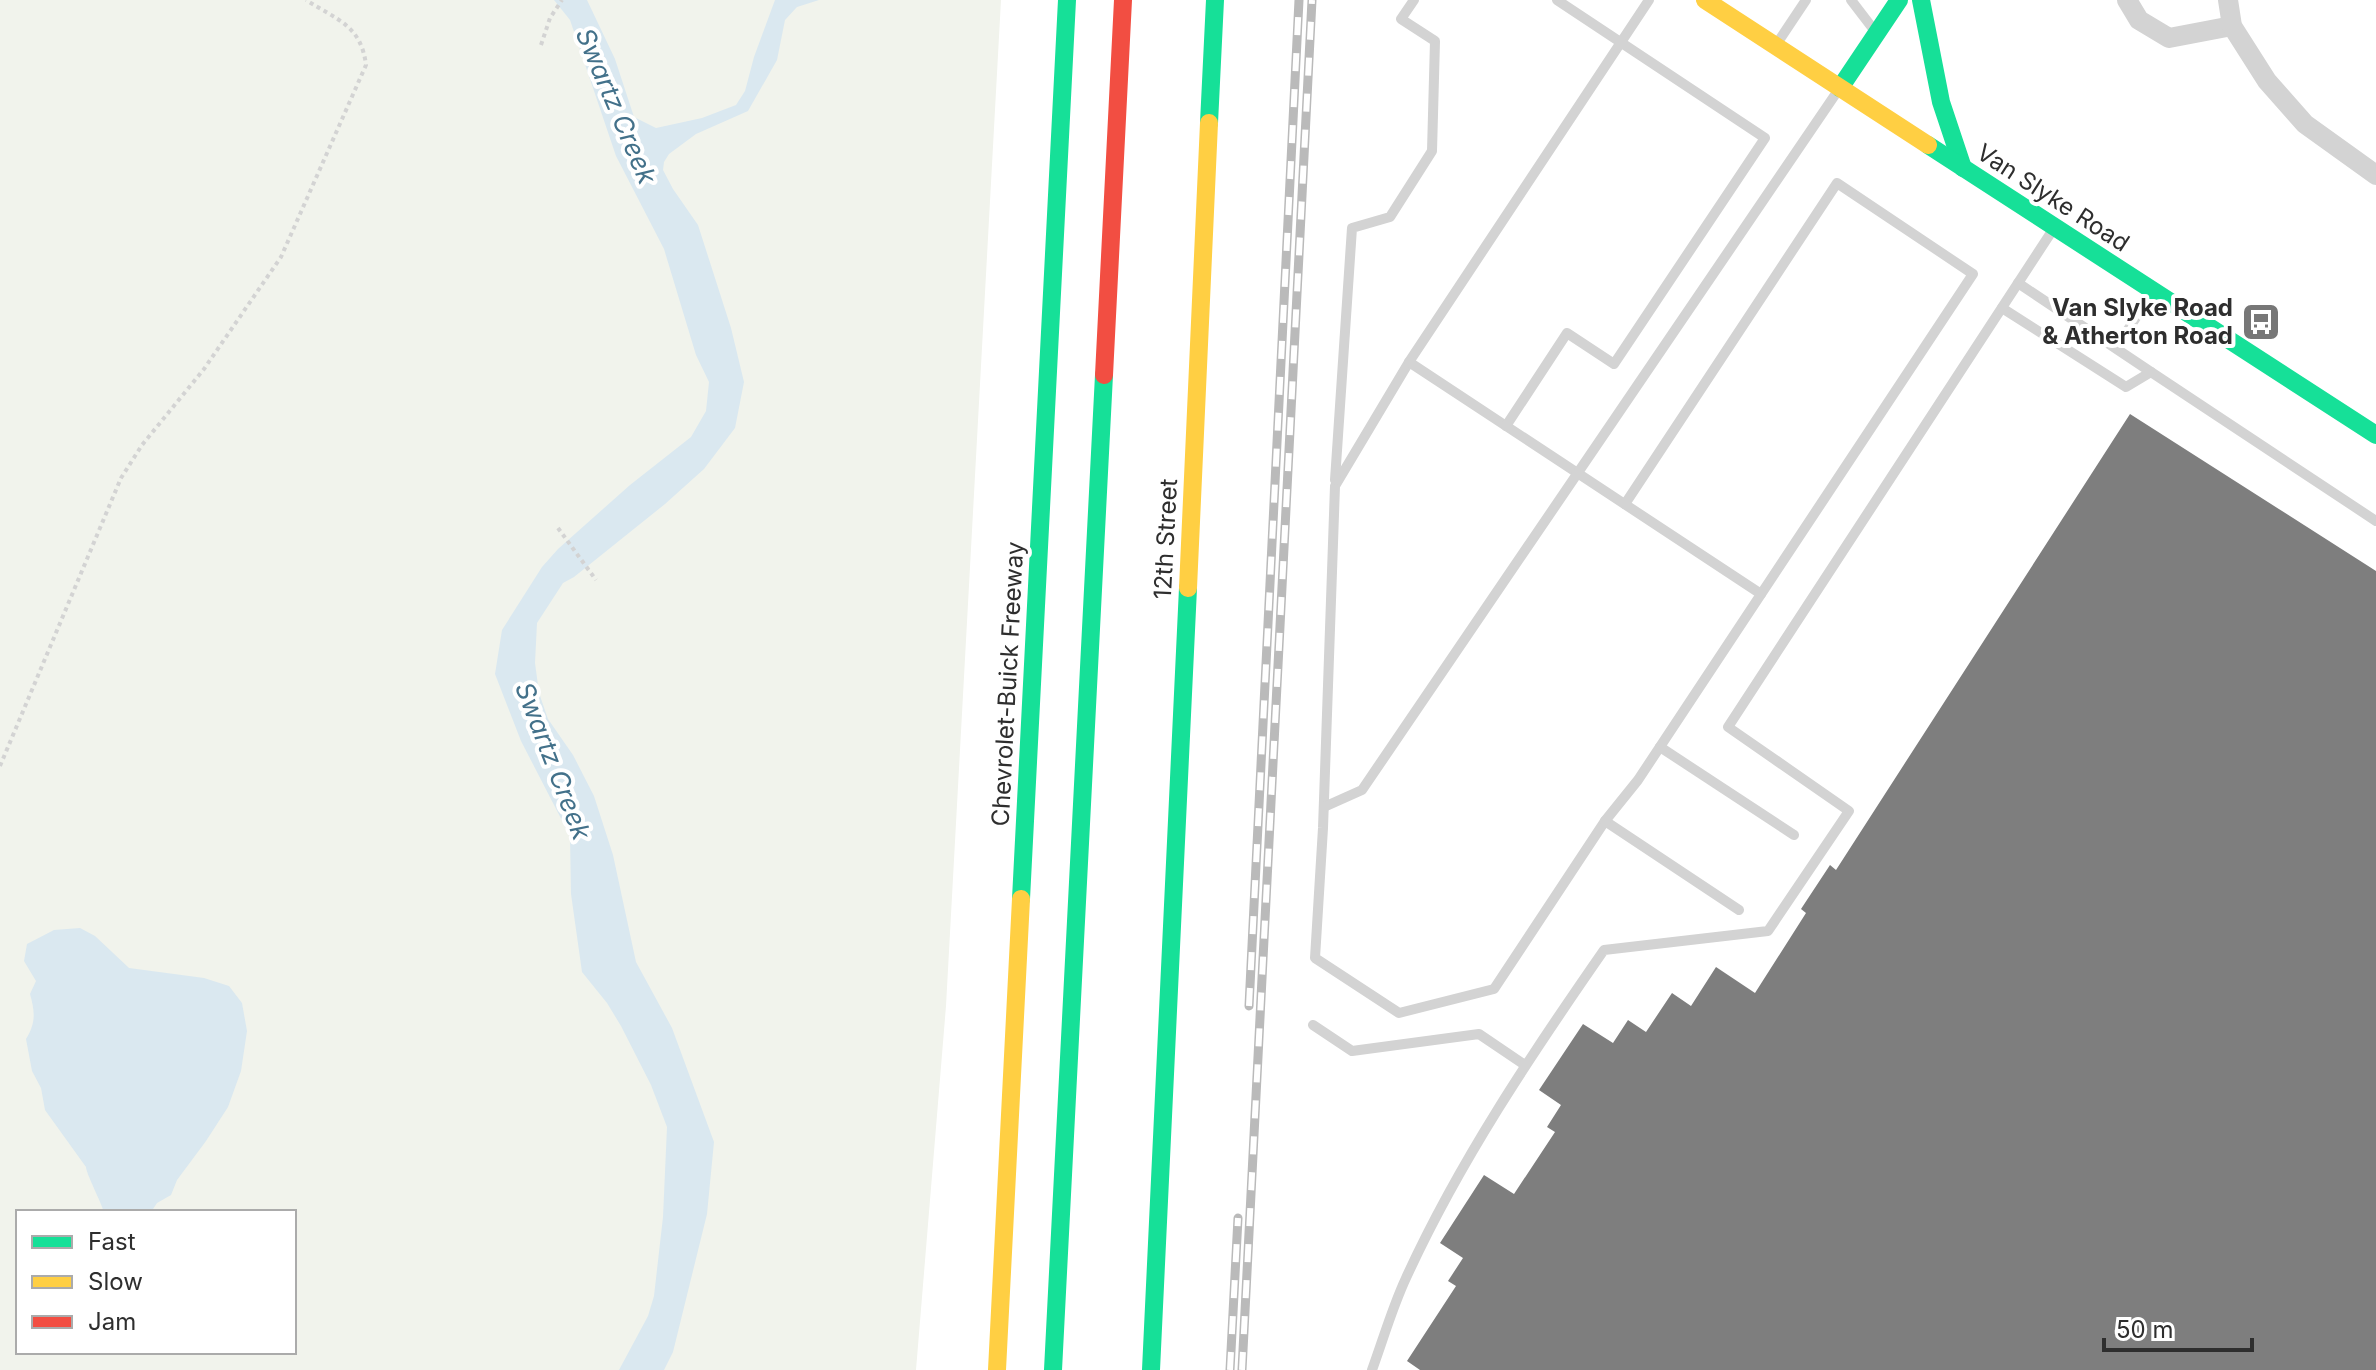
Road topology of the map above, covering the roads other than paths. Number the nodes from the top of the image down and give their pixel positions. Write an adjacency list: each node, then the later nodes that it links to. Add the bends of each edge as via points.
1 (1067, 0): 44 (main road, Chevrolet-Buick Freeway)
2 (1123, 0): 45 (main road)
3 (1215, 0): 19 (main road, 12th Street)
4 (1223, 0): 19 (main road)
5 (1414, 0): 33 (lane, via 1401,19 1435,41 1432,151 1390,217 1352,228)
6 (1557, 0): 17 (lane)
7 (1649, 0): 17 (lane)
8 (1806, 0): 18 (lane)
9 (1851, 0): 16 (lane)
10 (1899, 0): 16 (main road)
11 (1921, 0): 21 (main road, via 1941,102)
12 (2127, 0): 15 (street, via 2139,20 2169,38)
13 (2228, 0): 15 (street)
14 (1715, 3): 18 (main road, Van Slyke Road)
15 (2232, 26): 22 (street, via 2267,81 2305,124)
16 (1877, 33): 20 (main road)
17 (1621, 42): 28 (lane); 30 (lane, via 1765,138 1614,364 1567,333)
18 (1776, 45): 20 (main road, Van Slyke Road)
19 (1211, 82): 46 (main road, 12th Street)
20 (1840, 88): 21 (main road, Van Slyke Road); 32 (lane)
21 (1963, 168): 23 (main road, Van Slyke Road)
22 (2376, 175)
23 (2055, 226): 24 (lane); 25 (main road, Van Slyke Road)
24 (2018, 283): 26 (lane); 27 (lane)
25 (2154, 292): 27 (lane); 31 (main road, Van Slyke Road)
26 (2002, 308): 29 (lane, via 2126,387); 43 (lane, via 1728,727 1849,811 1768,931 1604,950)
27 (2116, 348): 29 (lane)
28 (1409, 362): 30 (lane); 33 (lane)
29 (2151, 372): 35 (lane)
30 (1506, 426): 32 (lane)
31 (2376, 435)
32 (1578, 473): 34 (lane); 38 (lane, via 1362,790)
33 (1335, 486): 38 (lane)
34 (1625, 504): 36 (lane); 36 (lane, via 1837,183 1973,274)
35 (2376, 521)
36 (1761, 594): 37 (lane)
37 (1660, 747): 39 (lane); 40 (lane)
38 (1324, 807): 39 (lane, via 1315,958 1399,1013 1494,989)
39 (1605, 821): 41 (lane)
40 (1794, 835)
41 (1739, 910)
42 (1313, 1025): 43 (lane, via 1352,1051 1479,1034)
43 (1525, 1065): 47 (lane, via 1405,1280)
44 (997, 1370)
45 (1053, 1370)
46 (1151, 1370)
47 (1372, 1370)

